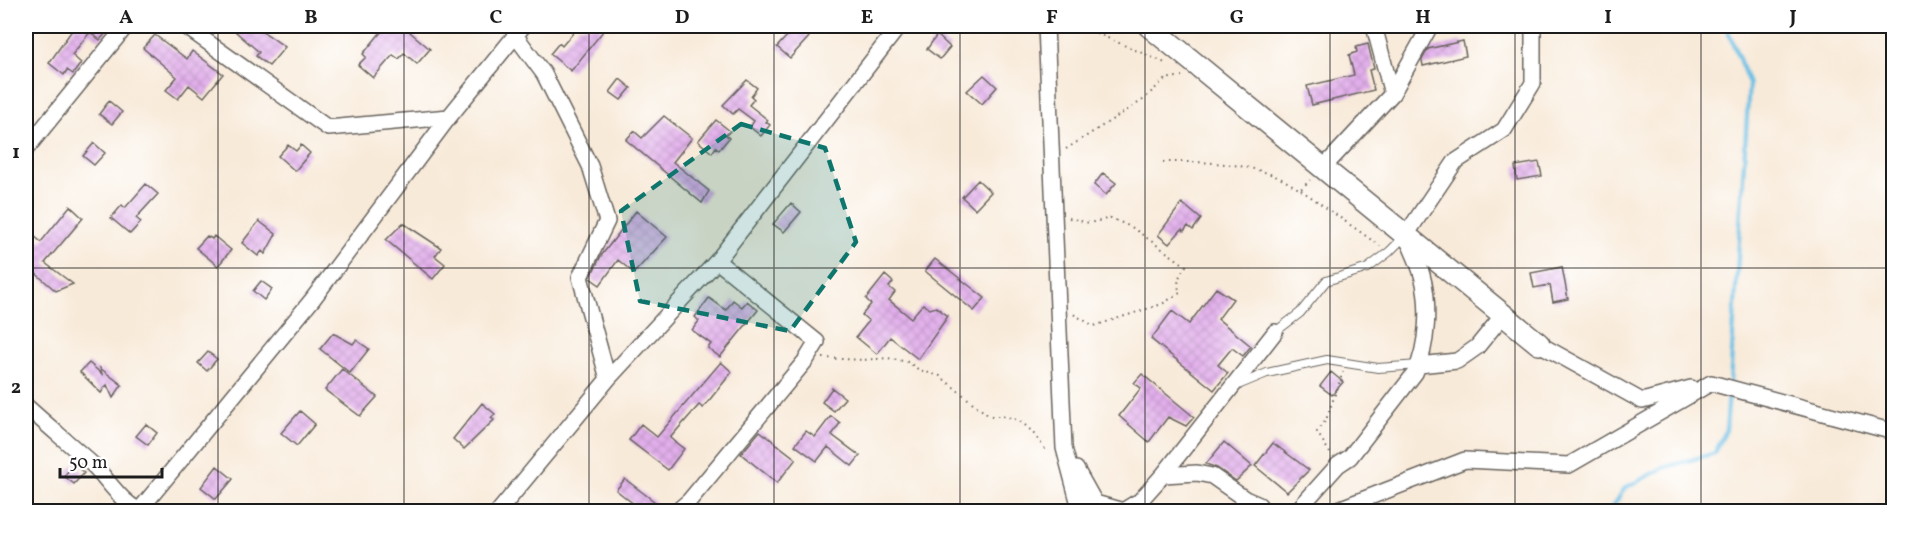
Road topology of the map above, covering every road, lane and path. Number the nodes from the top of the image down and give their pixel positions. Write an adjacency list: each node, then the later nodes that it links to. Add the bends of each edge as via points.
1 (126, 26): 15 (street)
2 (185, 26): 14 (street, via 328,128)
3 (899, 26): 23 (street)
4 (1046, 26): 16 (street)
5 (1080, 26): 11 (path)
6 (1149, 26): 18 (street)
7 (1374, 26): 13 (street)
8 (1430, 26): 13 (street)
9 (1533, 26): 21 (street, via 1533,83 1504,130 1455,162)
10 (519, 30): 14 (street); 31 (street, via 590,166 607,220 580,277)
11 (1173, 66)
12 (1179, 71): 16 (path, via 1185,76 1165,79 1143,100 1074,146)
13 (1392, 94): 18 (street)
14 (449, 117): 40 (street, via 312,300)
15 (26, 149)
16 (1052, 154): 20 (street)
17 (1163, 162): 19 (path, via 1233,163)
18 (1323, 168): 19 (path); 21 (street)
19 (1300, 190): 22 (path)
20 (1054, 214): 24 (street); 24 (path, via 1089,223 1111,218 1133,228 1186,266 1180,274 1180,293 1162,304 1094,326)
21 (1406, 235): 22 (lane); 25 (street); 30 (street, via 1422,276 1426,321)
22 (1389, 252): 26 (lane, via 1368,267 1326,281 1300,313)
23 (717, 261): 28 (street, via 817,342); 31 (street)
24 (1058, 306): 36 (street)
25 (1503, 315): 27 (street); 30 (street, via 1476,347 1457,361)
26 (1275, 332): 33 (street)
27 (1539, 344): 32 (street, via 1642,401)
28 (806, 360): 36 (path, via 898,358 940,376 989,416 1009,416 1031,429 1045,449); 42 (street)
29 (1346, 363): 30 (lane, via 1378,368); 33 (lane, via 1327,360 1267,373); 37 (path, via 1326,420 1317,432)
30 (1419, 365): 37 (street, via 1350,457)
31 (608, 379): 41 (street)
32 (1711, 383): 35 (street); 46 (street, via 1569,465 1465,460)
33 (1231, 388): 38 (street)
34 (26, 406): 40 (street)
35 (1893, 432)
36 (1064, 448): 39 (street, via 1095,503 1123,511); 43 (street)
37 (1338, 465): 45 (street)
38 (1163, 475): 39 (street); 44 (street, via 1212,476)
39 (1133, 507)
40 (141, 511)
41 (498, 512)
42 (676, 512)
43 (1081, 512)
44 (1264, 512)
45 (1296, 512)
46 (1331, 512)

